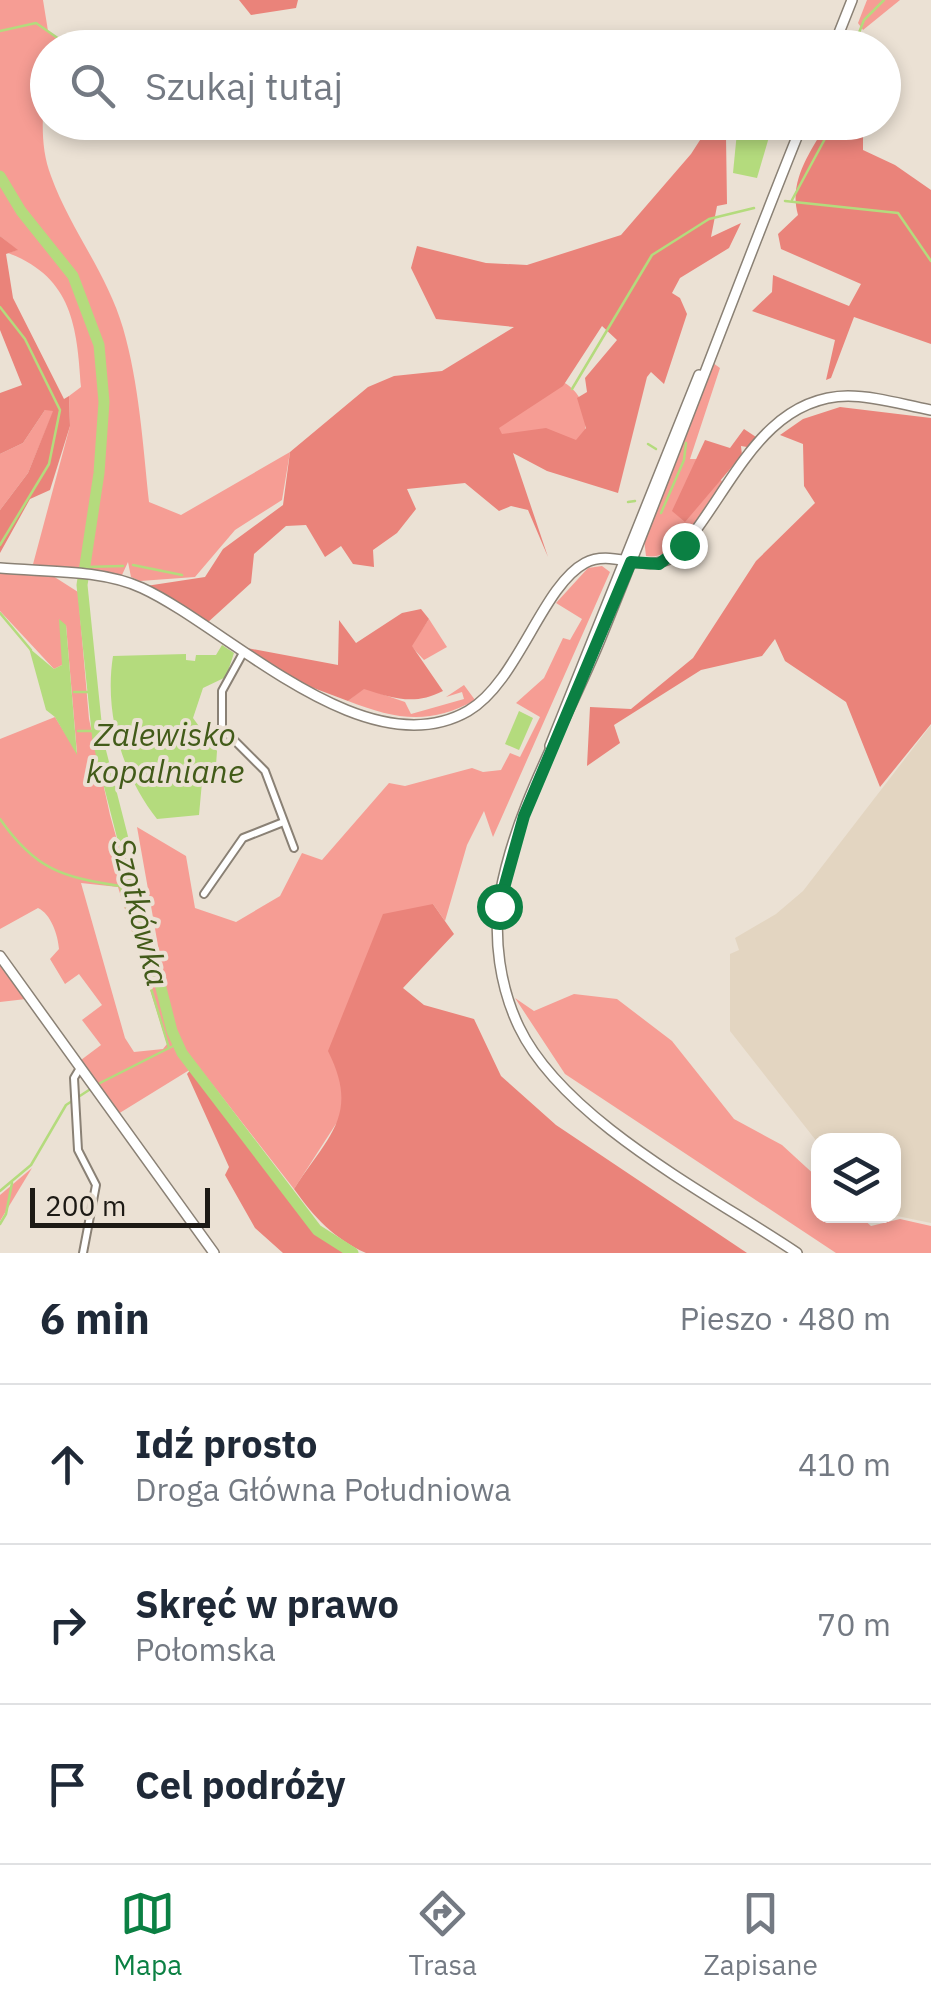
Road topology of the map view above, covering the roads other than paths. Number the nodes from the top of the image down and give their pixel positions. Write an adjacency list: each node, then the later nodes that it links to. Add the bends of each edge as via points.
1 (852, 0): 2 (main road)
2 (840, 30)
3 (796, 140): 5 (main road)
4 (931, 410): 5 (main road, via 848,396 788,415 757,444 672,557 655,565)
5 (626, 562): 7 (main road, via 584,564 488,694 468,711 438,722 399,723 311,696); 15 (main road, via 512,850 499,906 500,965 523,1034 550,1075 590,1112)
6 (0, 568): 7 (main road, via 138,586)
7 (243, 653): 8 (street, via 222,691 222,728 265,771)
8 (281, 823): 9 (street); 10 (street, via 243,838)
9 (294, 848)
10 (204, 894)
11 (0, 956): 12 (main road)
12 (77, 1071): 13 (street, via 78,1150 96,1185); 14 (main road)
13 (83, 1253)
14 (214, 1253)
15 (797, 1253)

